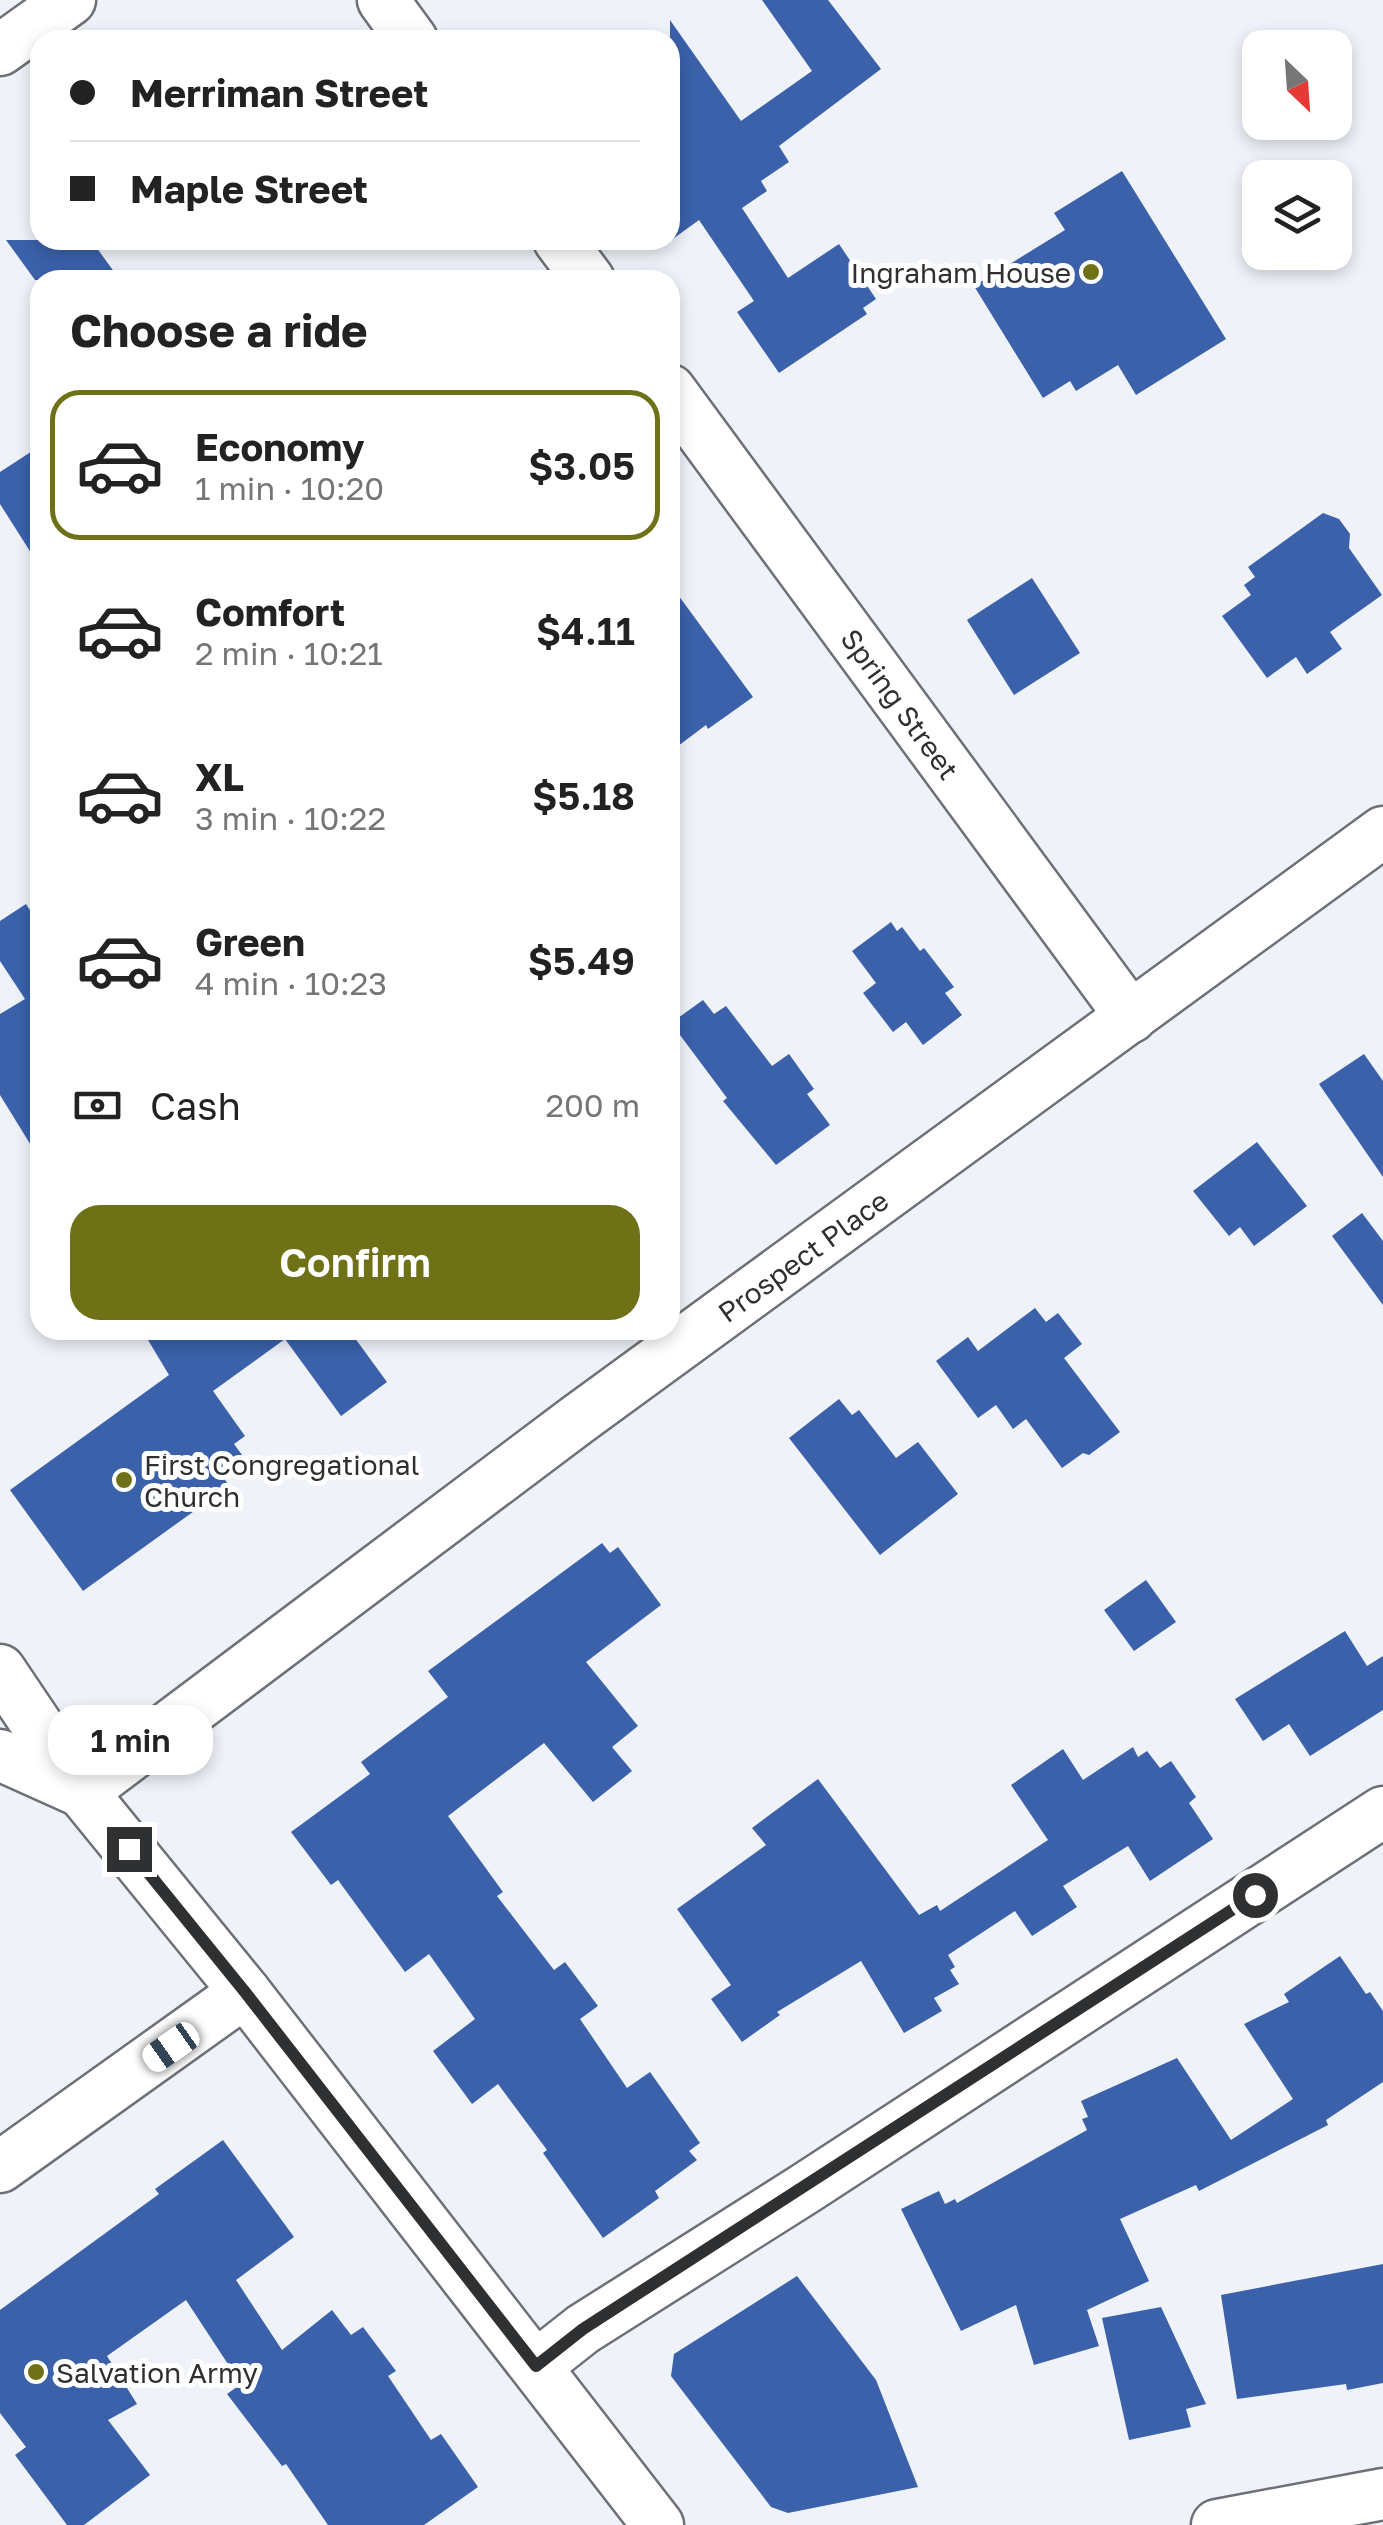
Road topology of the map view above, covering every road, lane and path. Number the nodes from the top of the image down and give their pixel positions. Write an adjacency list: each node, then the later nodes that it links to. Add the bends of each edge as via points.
1 (70, 0): 4 (street)
2 (383, 0): 3 (street)
3 (405, 30)
4 (0, 50)
5 (680, 404): 7 (street, Spring Street)
6 (1383, 832): 7 (street, Prospect Place)
7 (1130, 1017): 10 (street, Prospect Place)
8 (0, 1670): 10 (street)
9 (0, 1755): 10 (street)
10 (82, 1792): 12 (street)
11 (1383, 1812): 14 (street, via 583,2329)
12 (245, 1992): 13 (street); 14 (street)
13 (0, 2167)
14 (536, 2366): 16 (street)
15 (1383, 2494): 17 (street)
16 (658, 2525)
17 (1217, 2525)

